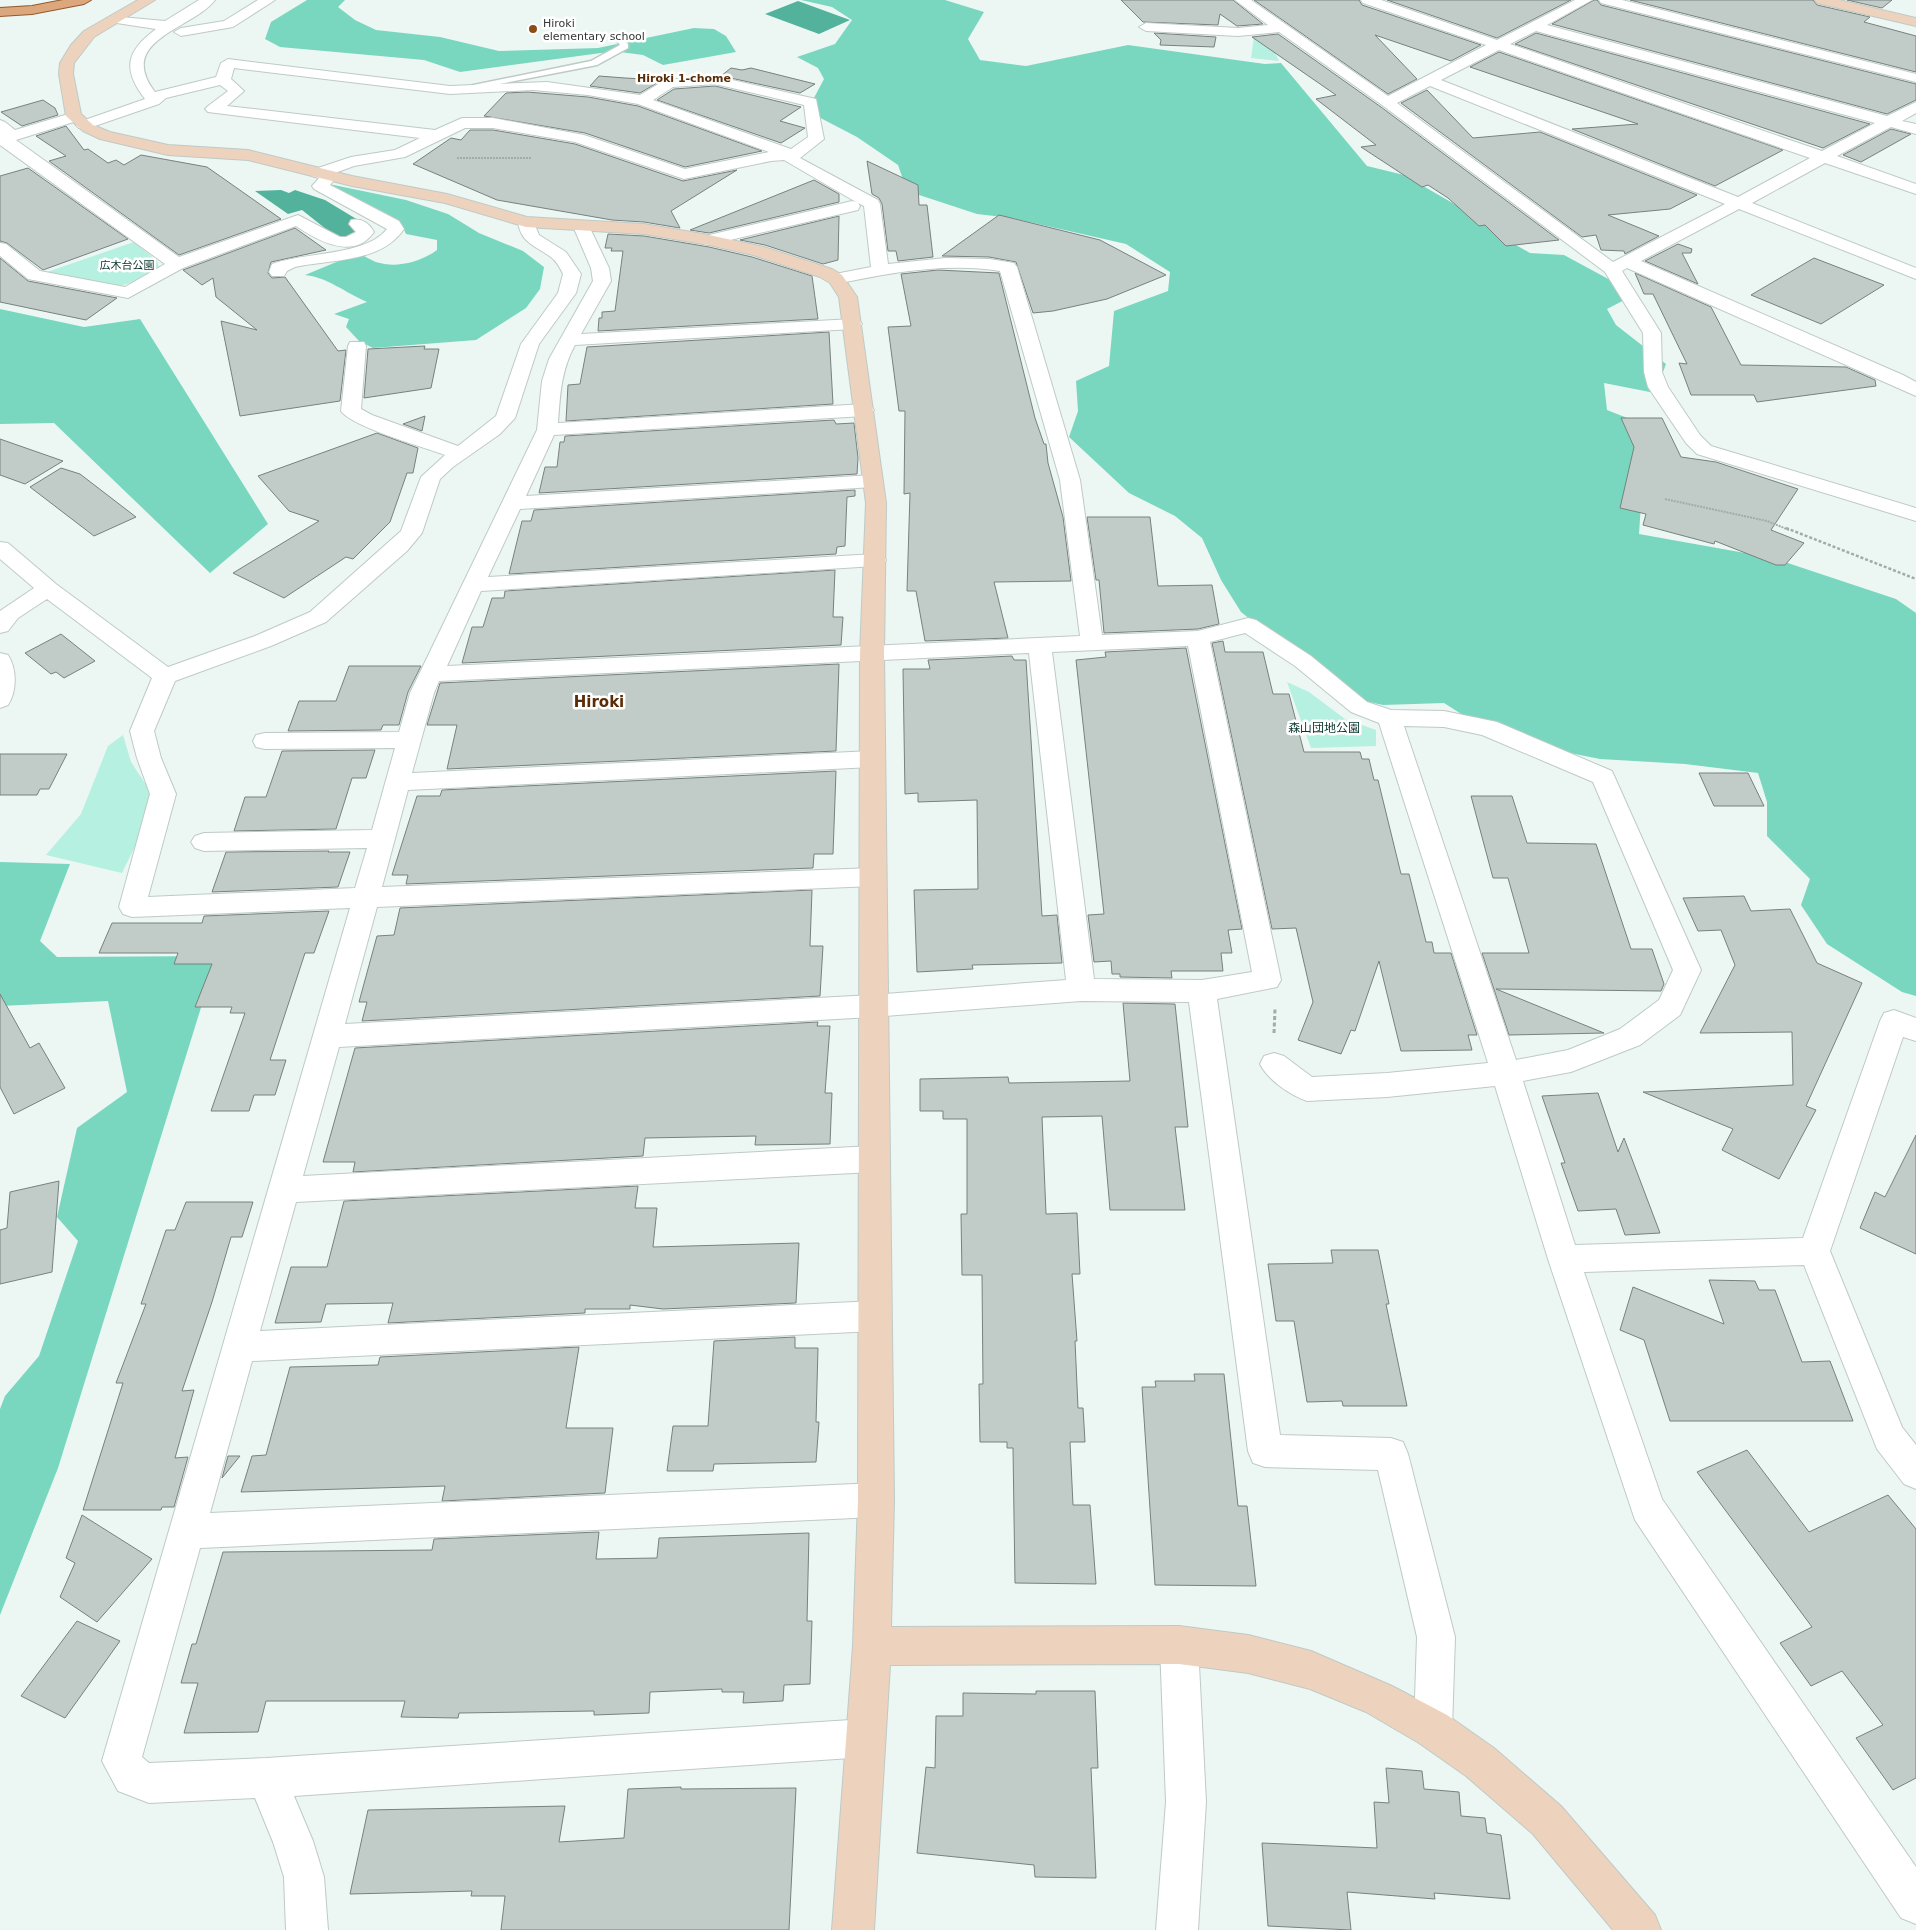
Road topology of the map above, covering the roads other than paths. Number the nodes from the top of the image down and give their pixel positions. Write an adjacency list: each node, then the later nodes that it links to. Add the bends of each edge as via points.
1 (84, 0): 11 (main road, via 32,10)
2 (148, 0): 12 (street)
3 (208, 0): 17 (street)
4 (268, 0): 17 (street, via 228,24)
5 (1242, 0): 16 (street)
6 (1368, 0): 10 (street)
7 (1585, 0): 14 (street)
8 (1606, 0): 21 (street)
9 (1822, 0): 13 (street)
10 (1394, 3): 20 (street)
11 (0, 12)
12 (115, 19): 17 (street); 29 (street, via 89,34 67,63 66,74)
13 (1916, 22)
14 (1535, 26): 20 (street); 30 (street)
15 (1146, 27): 16 (street, via 1238,32)
16 (1280, 28): 27 (street)
17 (174, 29): 18 (street); 26 (street, via 148,41 137,58 135,72 141,86)
18 (216, 37)
19 (622, 42): 24 (lane, via 625,46 594,63)
20 (1498, 45): 23 (street); 35 (street)
21 (1916, 78)
22 (223, 80): 24 (street, via 223,59); 26 (street, via 161,95); 33 (street, via 236,91 213,109)
23 (1429, 80): 27 (street); 38 (street)
24 (451, 91): 25 (street, via 535,86)
25 (642, 100): 34 (street); 34 (street, via 670,83 715,80 811,102 816,139)
26 (154, 101): 29 (street)
27 (1387, 102): 46 (street)
28 (1916, 107): 30 (street)
29 (80, 121): 32 (street); 36 (street, via 105,136 146,146 248,155)
30 (1889, 122): 31 (street); 35 (street)
31 (1916, 129)
32 (2, 135): 45 (street)
33 (437, 135): 34 (street, via 462,123 493,123 578,138 684,174 771,156); 36 (street, via 399,154 351,162)
34 (793, 155): 47 (street, via 792,160 872,204)
35 (1824, 157): 37 (street); 38 (street)
36 (323, 174): 40 (street, via 447,199); 48 (street, via 320,186 393,225 396,229 394,234 388,240 349,253 290,262 278,268)
37 (1916, 189)
38 (1739, 203): 46 (street); 49 (street)
39 (852, 206): 43 (street)
40 (526, 222): 42 (street); 57 (street, via 526,231 543,246 559,254 572,274 568,293 530,344 505,418 494,430)
41 (356, 224): 45 (street, via 366,232 347,243 335,243 298,220)
42 (581, 226): 43 (street, via 644,229); 52 (street, via 602,273 602,282)
43 (709, 240): 50 (street, via 808,266)
44 (0, 248): 45 (street, via 34,276 128,293)
45 (177, 264)
46 (1619, 265): 54 (street); 60 (street, via 1652,333 1653,372 1658,387 1704,450)
47 (880, 269): 50 (street); 67 (street, via 986,262 1008,267 1070,480)
48 (278, 272)
49 (1916, 274)
50 (836, 279): 51 (street, via 848,297)
51 (852, 324): 52 (street); 55 (street)
52 (569, 340): 56 (street, via 558,359 552,381)
53 (357, 346): 57 (street, via 351,411)
54 (1916, 390)
55 (864, 410): 56 (street); 58 (street)
56 (547, 430): 59 (street)
57 (458, 453): 72 (street, via 431,477 411,532 399,546 318,616 263,641)
58 (873, 481): 59 (street); 62 (street, via 876,503)
59 (513, 502): 63 (street)
60 (1916, 514)
61 (3, 555): 64 (street)
62 (874, 560): 63 (street); 69 (street)
63 (474, 585): 71 (street)
64 (48, 589): 65 (street, via 10,613); 72 (street)
65 (0, 626)
66 (1198, 638): 67 (street); 74 (street, via 1248,625 1303,661 1359,707); 84 (street, via 1267,980)
67 (1092, 643): 68 (street)
68 (1040, 646): 69 (street); 83 (street)
69 (872, 654): 71 (street); 77 (street)
70 (0, 660): 73 (street, via 4,676)
71 (431, 674): 75 (street, via 422,693)
72 (165, 676): 82 (street, via 142,731 163,794 132,907)
73 (0, 700)
74 (1389, 718): 89 (street); 89 (street, via 1444,719 1488,728 1603,777 1687,970 1670,1007 1630,1037 1570,1061)
75 (410, 740): 76 (street); 78 (street)
76 (265, 741)
77 (872, 759): 78 (street); 81 (street)
78 (398, 782): 79 (street)
79 (382, 839): 80 (street); 82 (street)
80 (204, 842)
81 (873, 877): 82 (street); 85 (street)
82 (366, 898): 87 (street)
83 (1081, 990): 84 (street); 85 (street)
84 (1202, 991): 101 (street, via 1265,1451 1391,1454 1436,1637)
85 (872, 1006): 87 (street); 90 (street)
86 (1916, 1030): 92 (street, via 1894,1021)
87 (328, 1036): 91 (street)
88 (1274, 1064): 89 (street, via 1307,1089)
89 (1506, 1073): 93 (street)
90 (873, 1159): 91 (street); 94 (street)
91 (284, 1190): 95 (street)
92 (1814, 1251): 93 (street); 96 (street, via 1889,1438)
93 (1564, 1259): 104 (street, via 1647,1508)
94 (875, 1316): 95 (street); 97 (street)
95 (239, 1347): 98 (street)
96 (1916, 1472)
97 (876, 1500): 98 (street); 99 (street)
98 (187, 1531): 103 (street, via 121,1761 132,1777 149,1783)
99 (872, 1646): 100 (street); 102 (street)
100 (1179, 1646): 101 (street, via 1248,1654 1311,1670 1379,1699); 107 (street, via 1186,1802)
101 (1434, 1728): 108 (street, via 1480,1762 1547,1820)
102 (866, 1738): 103 (street); 106 (street)
103 (266, 1778): 105 (street, via 304,1877)
104 (1916, 1902)
105 (307, 1930)
106 (853, 1930)
107 (1176, 1930)
108 (1640, 1930)

